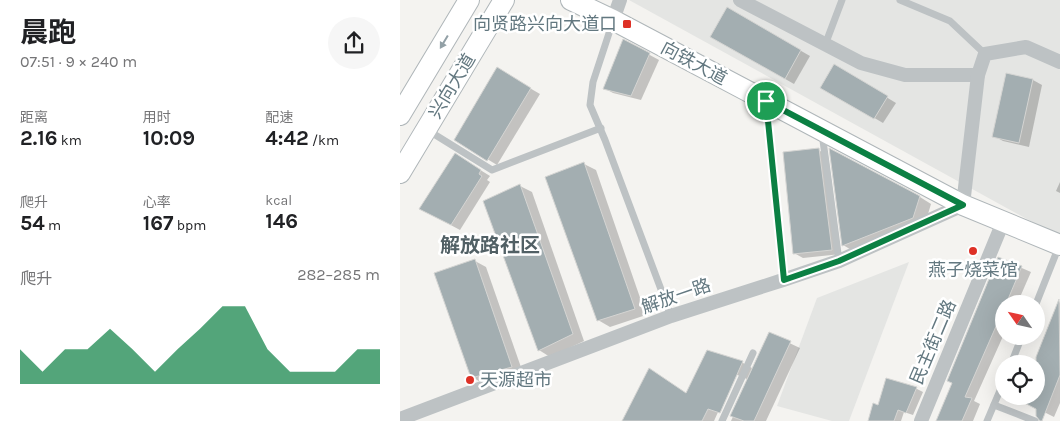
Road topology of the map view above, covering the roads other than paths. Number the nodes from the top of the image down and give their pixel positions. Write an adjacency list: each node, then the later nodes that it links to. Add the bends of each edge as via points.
1 (469, 0): 14 (street, 兴向大道, one-way to 14)
2 (504, 0): 16 (street, 兴向大道)
3 (571, 0): 8 (street, 向铁大道)
4 (620, 0): 8 (street)
5 (740, 0): 9 (street)
6 (842, 0): 9 (lane)
7 (900, 0): 10 (lane, via 950,21)
8 (613, 20): 13 (street, 向铁大道); 15 (lane, via 592,82 590,105)
9 (825, 45): 12 (street, via 861,63 905,75)
10 (985, 54): 11 (street, via 1026,48); 12 (street)
11 (1060, 62)
12 (978, 75): 19 (street)
13 (766, 101): 17 (street, 向铁大道); 23 (lane)
14 (400, 115)
15 (600, 128): 16 (lane, via 492,170); 25 (lane)
16 (426, 129): 18 (street, 兴向大道)
17 (822, 131): 19 (street, 向铁大道); 22 (lane)
18 (400, 173)
19 (963, 205): 20 (street, 向铁大道); 22 (street, 解放一路)
20 (1003, 222): 21 (street, 向铁大道); 30 (street, 民主街二路)
21 (1060, 245): 24 (lane)
22 (839, 261): 23 (street, 解放一路)
23 (784, 280): 25 (street, 解放一路)
24 (1040, 295)
25 (670, 316): 28 (street, 解放一路)
26 (753, 353): 29 (lane)
27 (994, 405): 31 (lane); 32 (lane)
28 (400, 419)
29 (722, 421)
30 (921, 421)
31 (987, 421)
32 (1035, 421)

